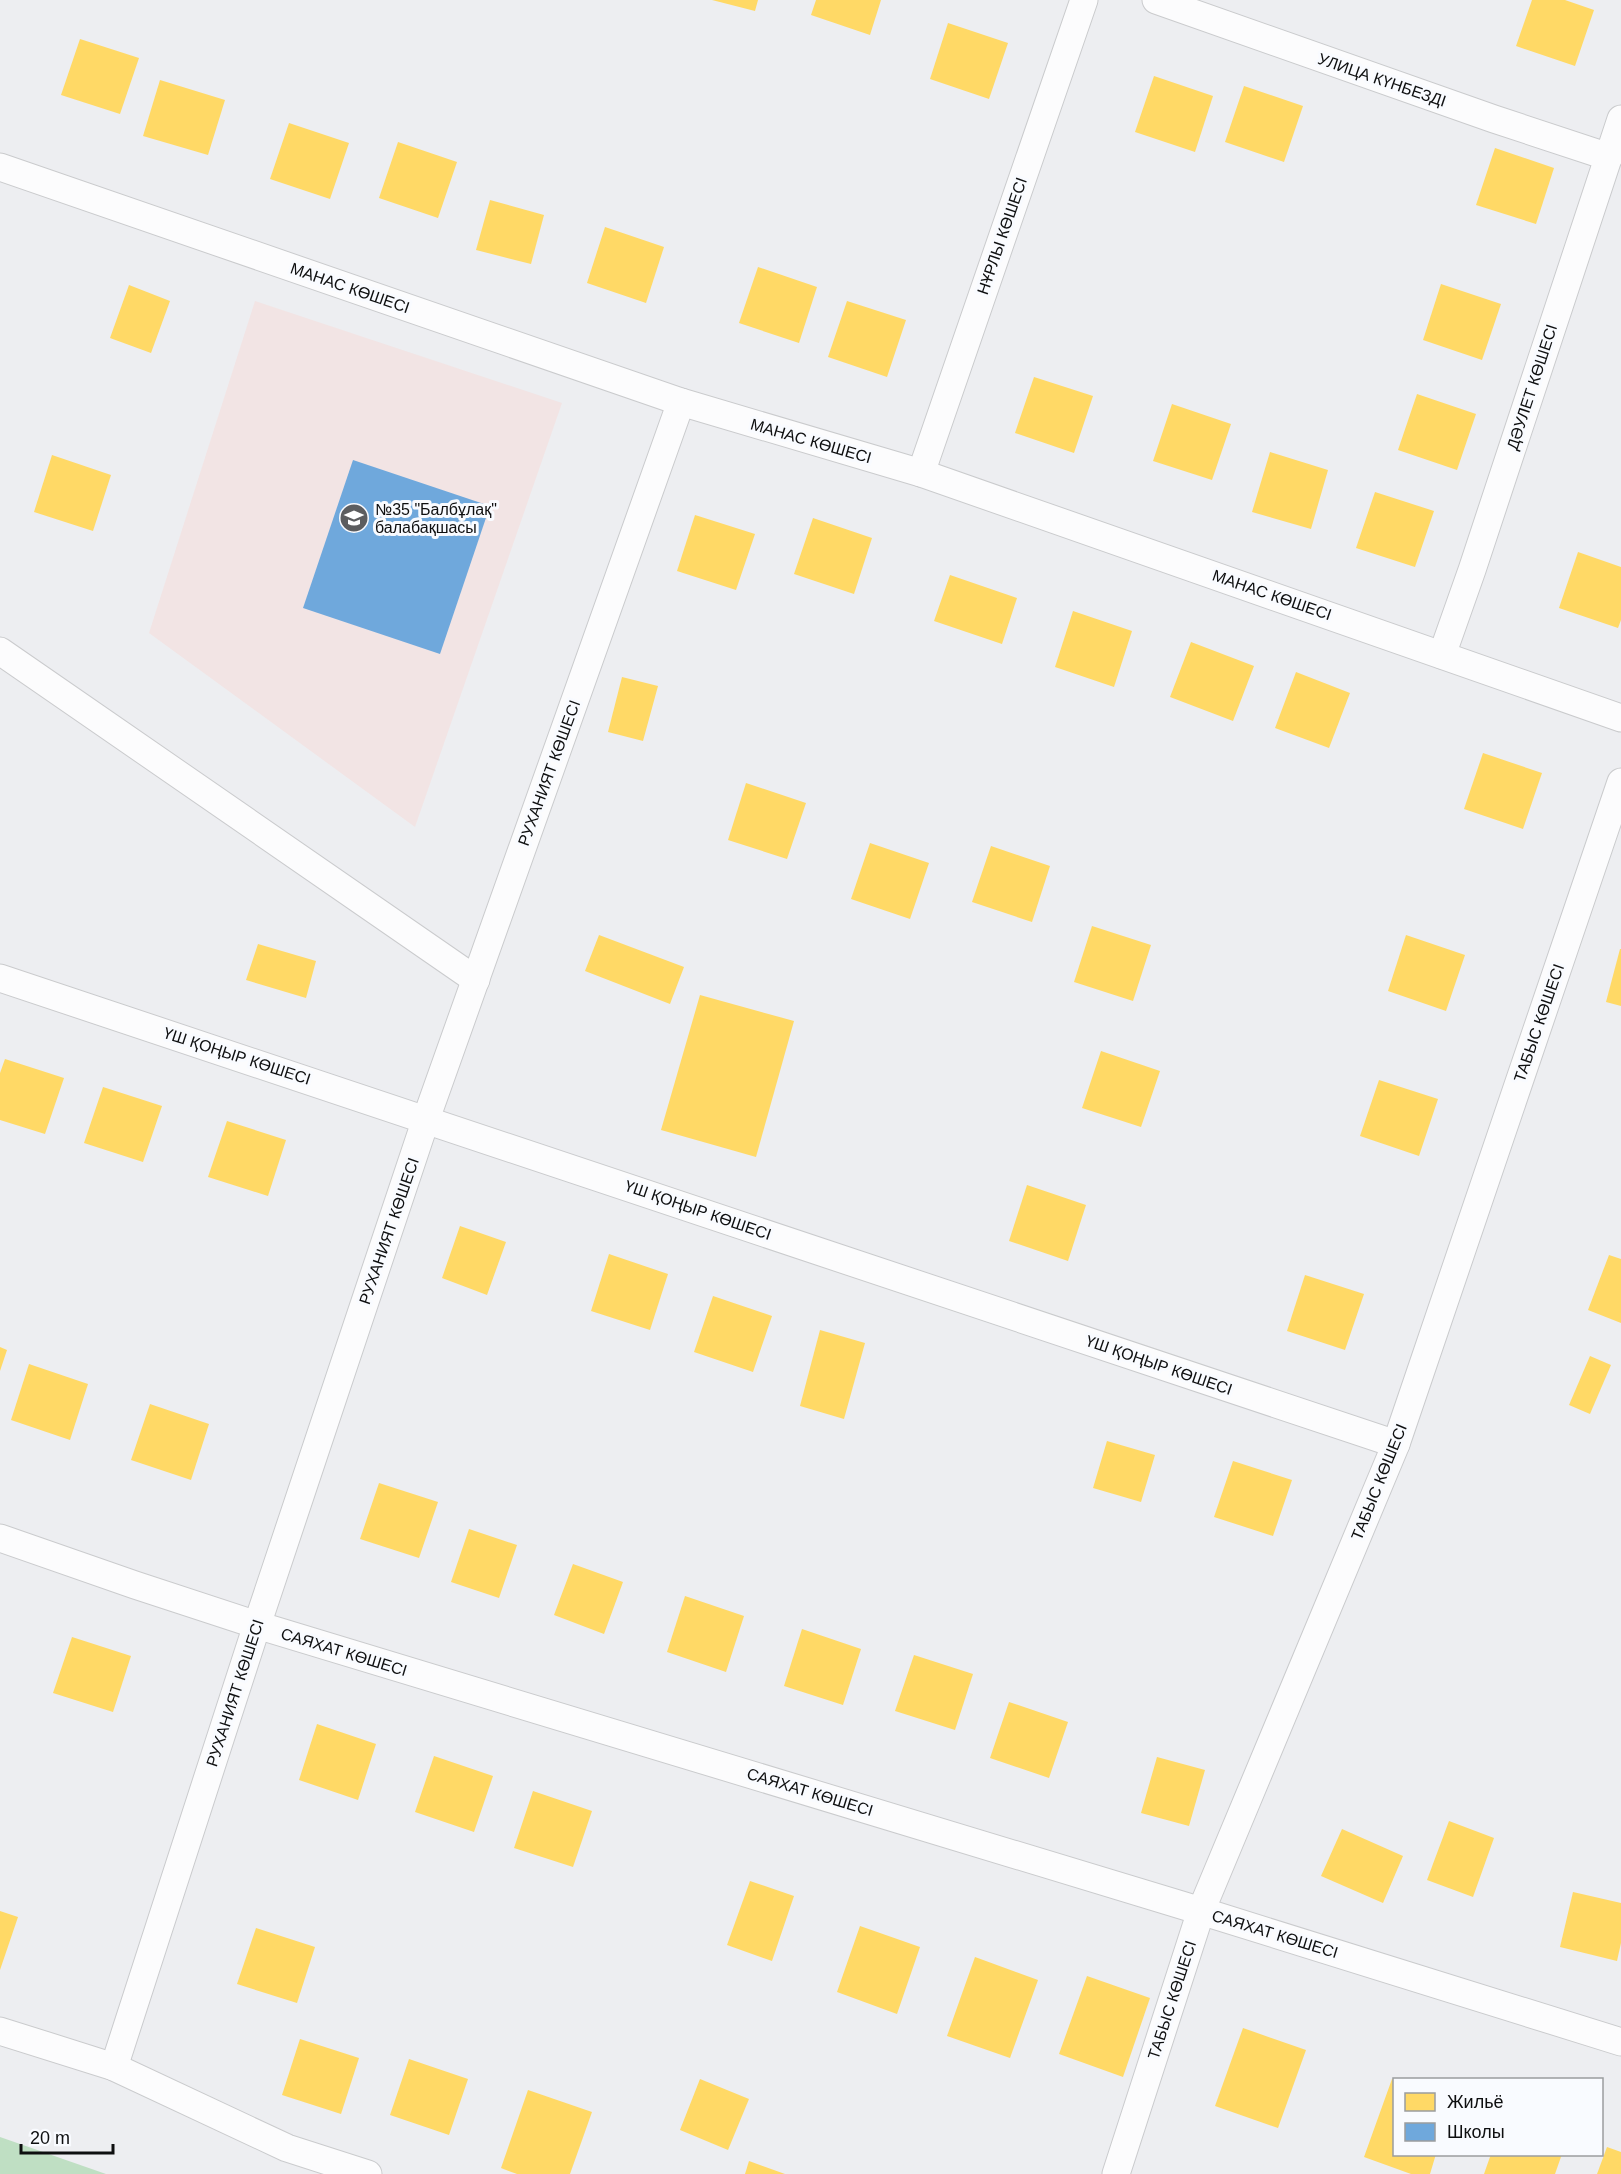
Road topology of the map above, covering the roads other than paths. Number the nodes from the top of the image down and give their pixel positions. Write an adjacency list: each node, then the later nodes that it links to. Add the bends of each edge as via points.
1 (1084, 0): 7 (street, НҰРЛЫ КӨШЕСІ)
2 (1156, 0): 4 (street, УЛИЦА КҮНБЕЗДІ)
3 (1621, 119): 4 (street, ДӘУЛЕТ КӨШЕСІ)
4 (1609, 157): 9 (street, ДӘУЛЕТ КӨШЕСІ)
5 (0, 167): 6 (street, МАНАС КӨШЕСІ)
6 (681, 402): 7 (street, МАНАС КӨШЕСІ); 13 (street, РУХАНИЯТ КӨШЕСІ)
7 (921, 473): 9 (street, МАНАС КӨШЕСІ)
8 (0, 651): 13 (street)
9 (1442, 655): 10 (street, МАНАС КӨШЕСІ)
10 (1621, 718)
11 (1621, 782): 15 (street, ТАБЫС КӨШЕСІ)
12 (0, 978): 14 (street, ҮШ ҚОҢЫР КӨШЕСІ)
13 (476, 980): 14 (street, РУХАНИЯТ КӨШЕСІ)
14 (426, 1119): 15 (street, ҮШ ҚОҢЫР КӨШЕСІ); 17 (street, РУХАНИЯТ КӨШЕСІ)
15 (1396, 1444): 18 (street, ТАБЫС КӨШЕСІ)
16 (0, 1538): 17 (street, САЯХАТ КӨШЕСІ)
17 (257, 1625): 18 (street, САЯХАТ КӨШЕСІ); 21 (street, РУХАНИЯТ КӨШЕСІ)
18 (1201, 1911): 20 (street, САЯХАТ КӨШЕСІ); 23 (street, ТАБЫС КӨШЕСІ)
19 (0, 2031): 21 (street)
20 (1621, 2042)
21 (114, 2067): 22 (street, via 287,2148)
22 (368, 2174)
23 (1116, 2174)

